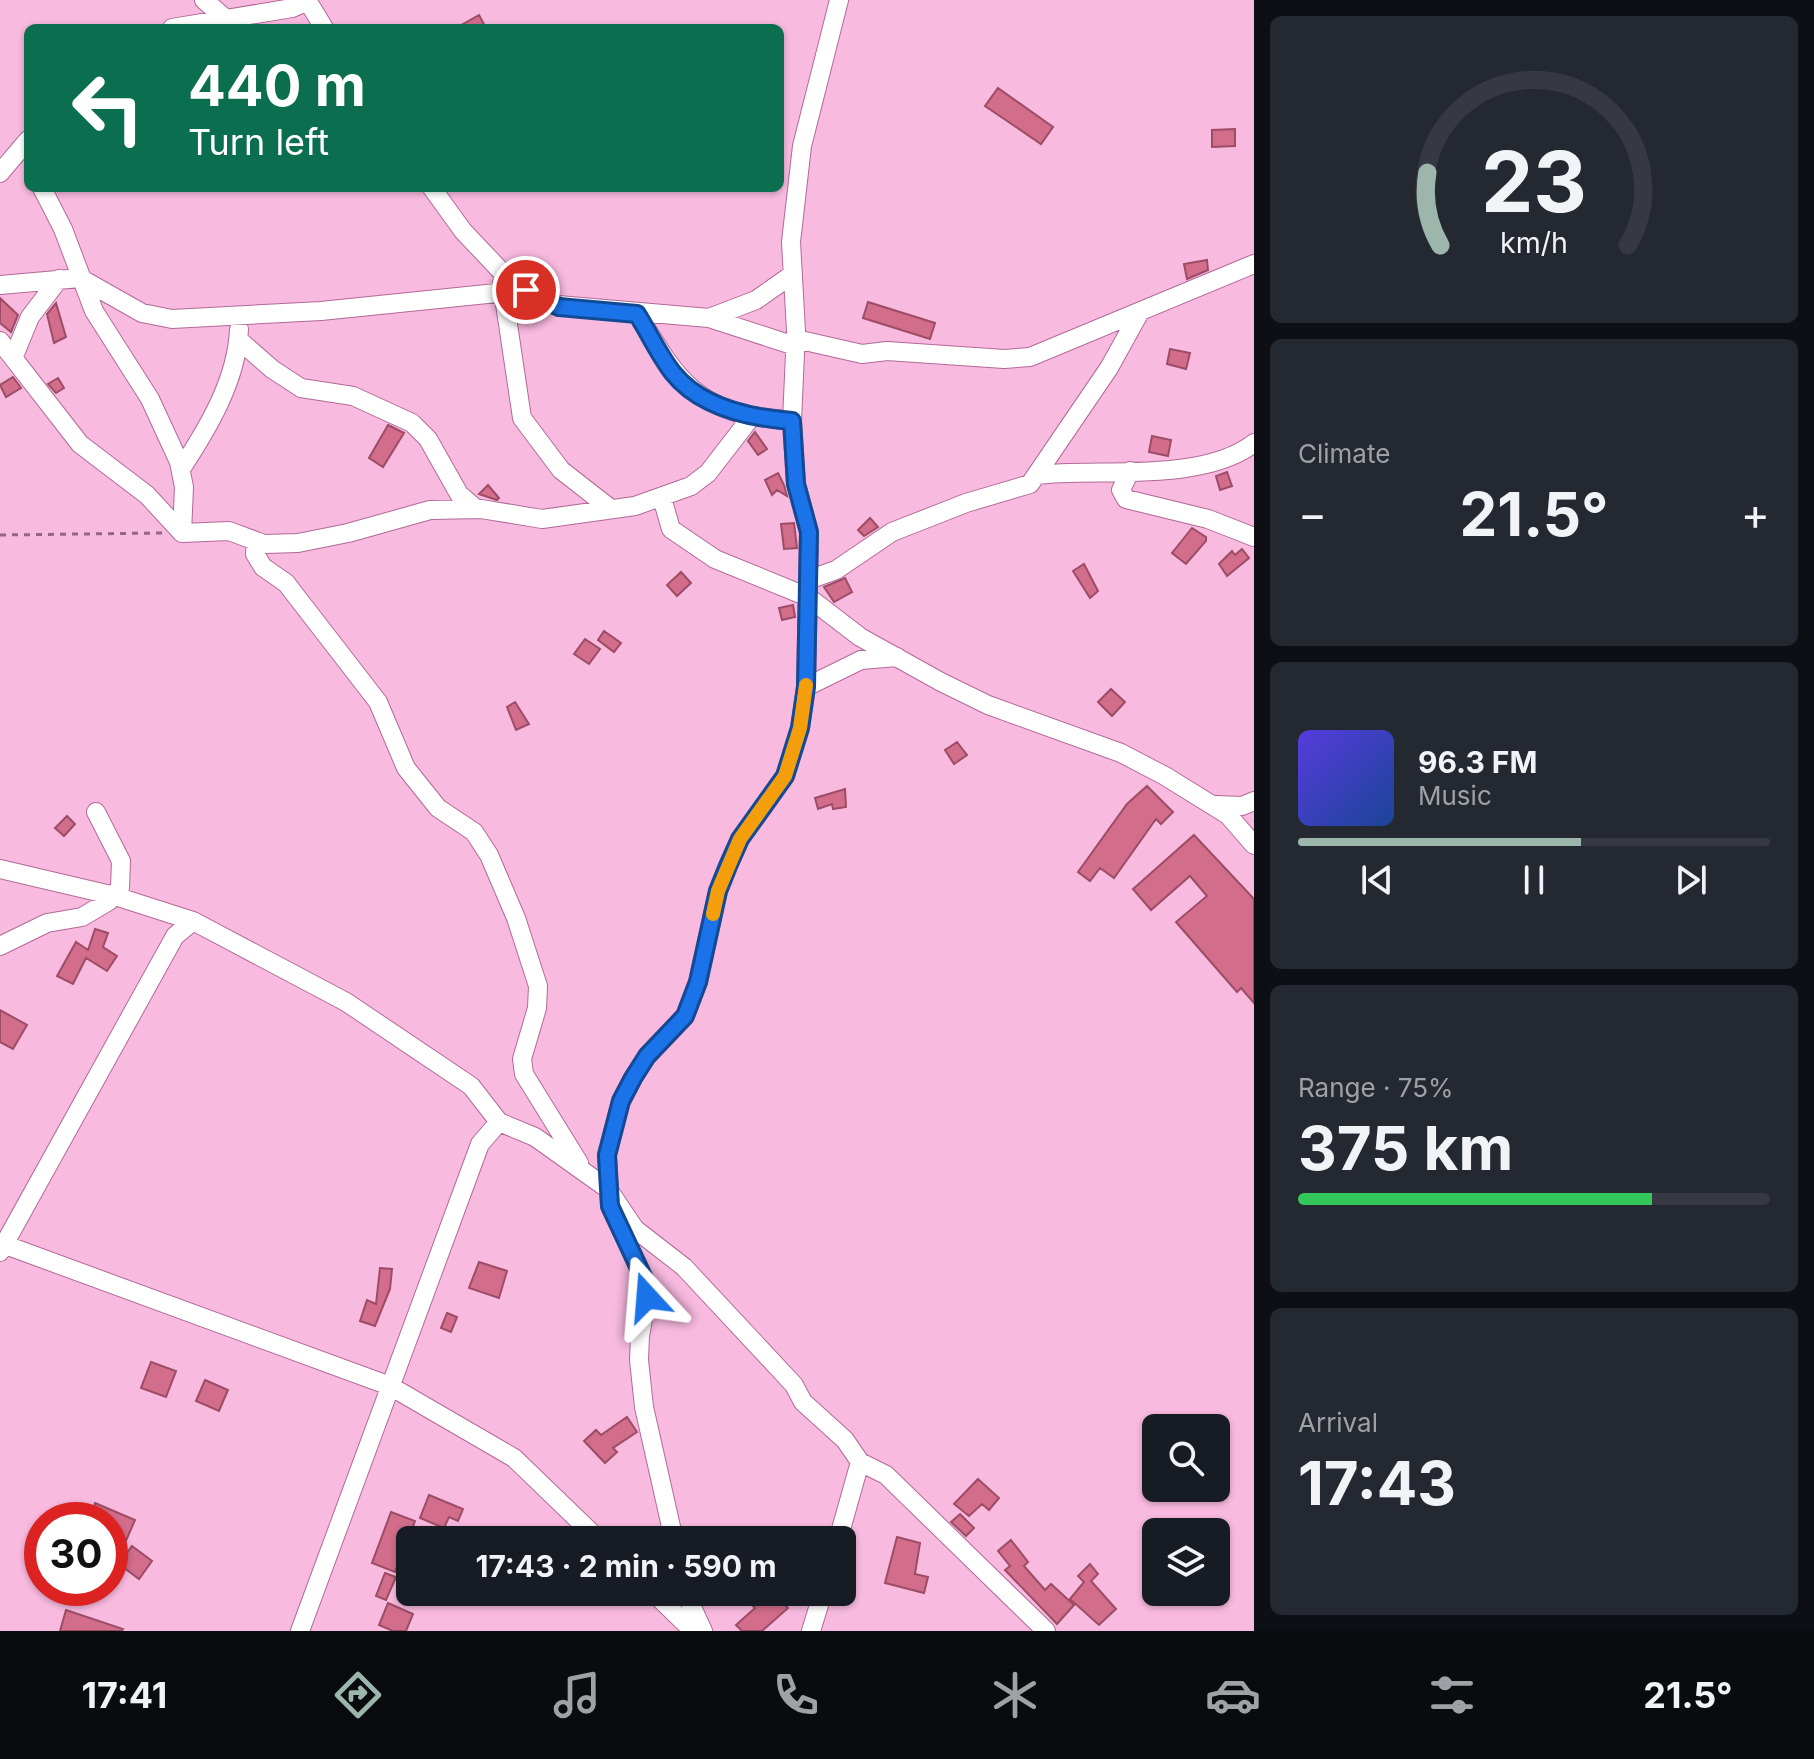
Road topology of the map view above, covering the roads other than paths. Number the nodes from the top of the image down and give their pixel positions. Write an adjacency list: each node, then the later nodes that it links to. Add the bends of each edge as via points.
1 (839, 0): 13 (street, via 802,146 792,226)
2 (207, 1): 4 (street)
3 (308, 1): 4 (street); 6 (street)
4 (226, 19): 5 (street)
5 (196, 24)
6 (322, 24)
7 (24, 147): 8 (street)
8 (0, 173)
9 (44, 192): 14 (street)
10 (435, 192): 12 (street)
11 (1254, 264): 19 (street)
12 (499, 269): 17 (street); 18 (street)
13 (793, 274): 22 (street, via 756,300); 25 (street)
14 (80, 278): 15 (street); 21 (street, via 142,313 172,319); 30 (street, via 94,311 150,399)
15 (59, 279): 16 (street); 26 (street, via 30,317)
16 (0, 285)
17 (526, 290): 18 (street); 20 (street, via 559,307)
18 (504, 292): 21 (street); 35 (street, via 522,418 561,470)
19 (1140, 312): 25 (street, via 1038,355 1004,359 862,354); 32 (street)
20 (637, 314): 22 (street); 27 (street, via 676,377 726,408)
21 (240, 315): 23 (street)
22 (709, 318): 25 (street)
23 (239, 340): 30 (street, via 225,389); 34 (street, via 301,388 353,396 412,423 428,439 459,494)
24 (0, 341): 26 (street)
25 (795, 342): 28 (street)
26 (14, 356): 36 (street, via 80,444 147,495)
27 (752, 416): 28 (street); 33 (street, via 708,473)
28 (792, 421): 39 (street, via 796,484 809,532)
29 (1254, 443): 31 (street, via 1224,460)
30 (181, 469): 36 (street)
31 (1130, 471): 32 (street); 37 (street, via 1121,490 1126,499 1208,519)
32 (1037, 475): 39 (street, via 1022,489 966,503 892,532)
33 (662, 498): 35 (street); 39 (street, via 669,527 715,559)
34 (475, 508): 35 (street, via 542,519); 38 (street, via 411,513 303,543)
35 (611, 509)
36 (182, 533): 38 (street, via 229,531)
37 (1254, 537)
38 (256, 541): 51 (street, via 255,554 263,567 286,583 378,702 406,768 438,808 474,832 489,855 538,986 522,1059 524,1074)
39 (808, 589): 40 (street, via 860,637); 41 (street)
40 (897, 657): 41 (street, via 861,660); 43 (street, via 988,705 1121,753)
41 (806, 687): 52 (street, via 785,776 740,839 718,891 685,1016 647,1056 621,1101 607,1155)
42 (1254, 801): 43 (street)
43 (1213, 805): 45 (street)
44 (96, 812): 47 (street, via 121,861)
45 (1254, 845)
46 (0, 869): 47 (street)
47 (115, 896): 48 (street); 49 (street, via 82,917 47,923)
48 (193, 921): 50 (street, via 346,1002 471,1086); 53 (street, via 175,936)
49 (0, 946)
50 (499, 1122): 51 (street, via 535,1137); 54 (street, via 480,1144)
51 (588, 1174): 52 (street)
52 (608, 1189): 55 (street, via 635,1229 684,1267); 57 (street, via 618,1231 646,1283 641,1376)
53 (1, 1246): 54 (street)
54 (390, 1386): 56 (street, via 514,1458); 62 (street)
55 (860, 1462): 58 (street); 66 (street, via 886,1475)
56 (584, 1526)
57 (671, 1526)
58 (842, 1526)
59 (667, 1606): 63 (street)
60 (691, 1606): 64 (street)
61 (819, 1606): 65 (street)
62 (300, 1631)
63 (693, 1631)
64 (703, 1631)
65 (811, 1631)
66 (1046, 1631)

